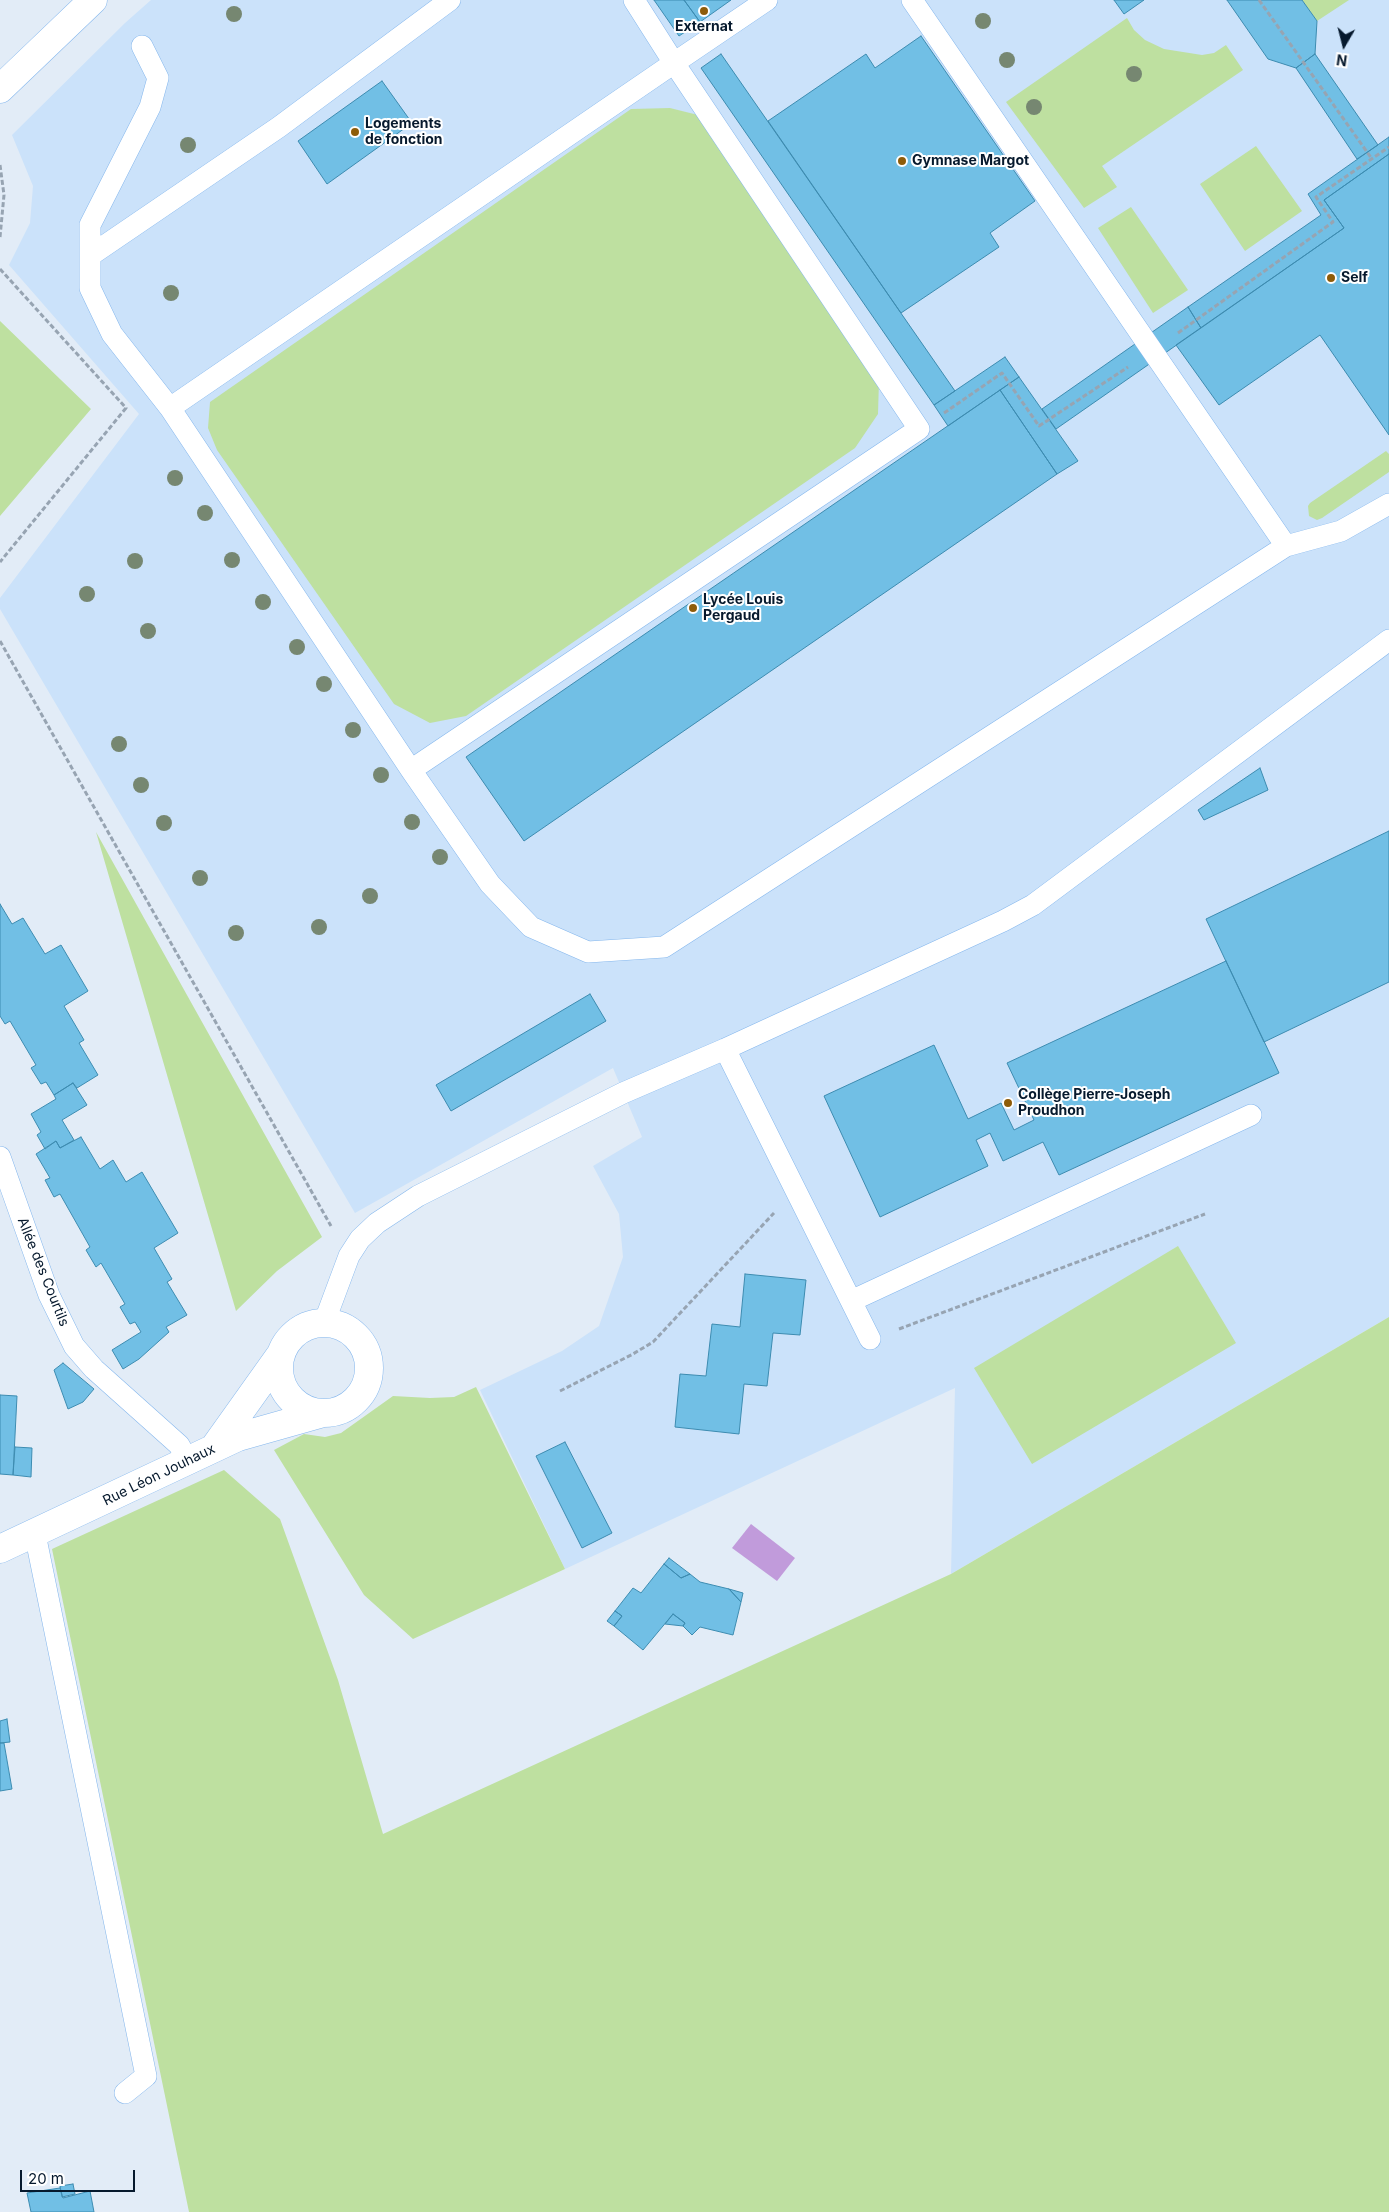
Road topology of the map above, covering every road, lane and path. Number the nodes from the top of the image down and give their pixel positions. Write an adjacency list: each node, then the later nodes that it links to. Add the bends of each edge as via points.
1 (93, 0): 9 (street)
2 (450, 0): 14 (lane, via 279,127)
3 (634, 0): 8 (lane)
4 (768, 0): 8 (lane)
5 (912, 0): 16 (lane)
6 (1259, 0): 11 (path)
7 (142, 46): 14 (lane, via 158,78 150,106 90,225)
8 (674, 62): 18 (lane); 19 (lane)
9 (0, 89)
10 (1389, 147): 11 (path)
11 (1372, 159): 16 (path, via 1316,197 1333,222)
12 (0, 165): 13 (path, via 4,195)
13 (0, 237)
14 (91, 255): 18 (lane, via 90,288 112,334)
15 (0, 269): 22 (path, via 126,408)
16 (1152, 351): 21 (lane)
17 (1123, 370): 19 (path, via 1039,426 1002,373)
18 (170, 408): 25 (lane)
19 (919, 429): 25 (lane)
20 (1389, 504): 21 (lane, via 1341,531)
21 (1286, 546): 25 (lane, via 664,947 588,952 531,927 490,884)
22 (0, 562)
23 (1389, 640): 26 (lane, via 1033,905)
24 (0, 641): 31 (path)
25 (411, 770)
26 (725, 1049): 29 (lane); 31 (lane, via 622,1092 418,1196 377,1223)
27 (1251, 1115): 32 (lane)
28 (0, 1157): 39 (lane, Allée des Courtils, via 50,1295 74,1346 94,1369 178,1445)
29 (796, 1190): 32 (lane); 36 (path, via 653,1342)
30 (1205, 1214): 34 (path)
31 (348, 1256): 33 (lane)
32 (851, 1301): 34 (lane)
33 (324, 1323): 35 (street, via 310,1325 298,1332); 37 (street, via 350,1332 364,1348 368,1368 360,1395 350,1405)
34 (870, 1339)
35 (281, 1354): 37 (street, via 280,1382 287,1394 310,1411); 38 (street)
36 (560, 1391)
37 (323, 1413): 38 (street, Rue Léon Jouhaux, via 238,1437)
38 (213, 1449): 39 (street, Rue Léon Jouhaux)
39 (188, 1461): 40 (street, Rue Léon Jouhaux)
40 (35, 1534): 41 (street, Rue Léon Jouhaux); 42 (lane, via 146,2076)
41 (0, 1549)
42 (125, 2093)

